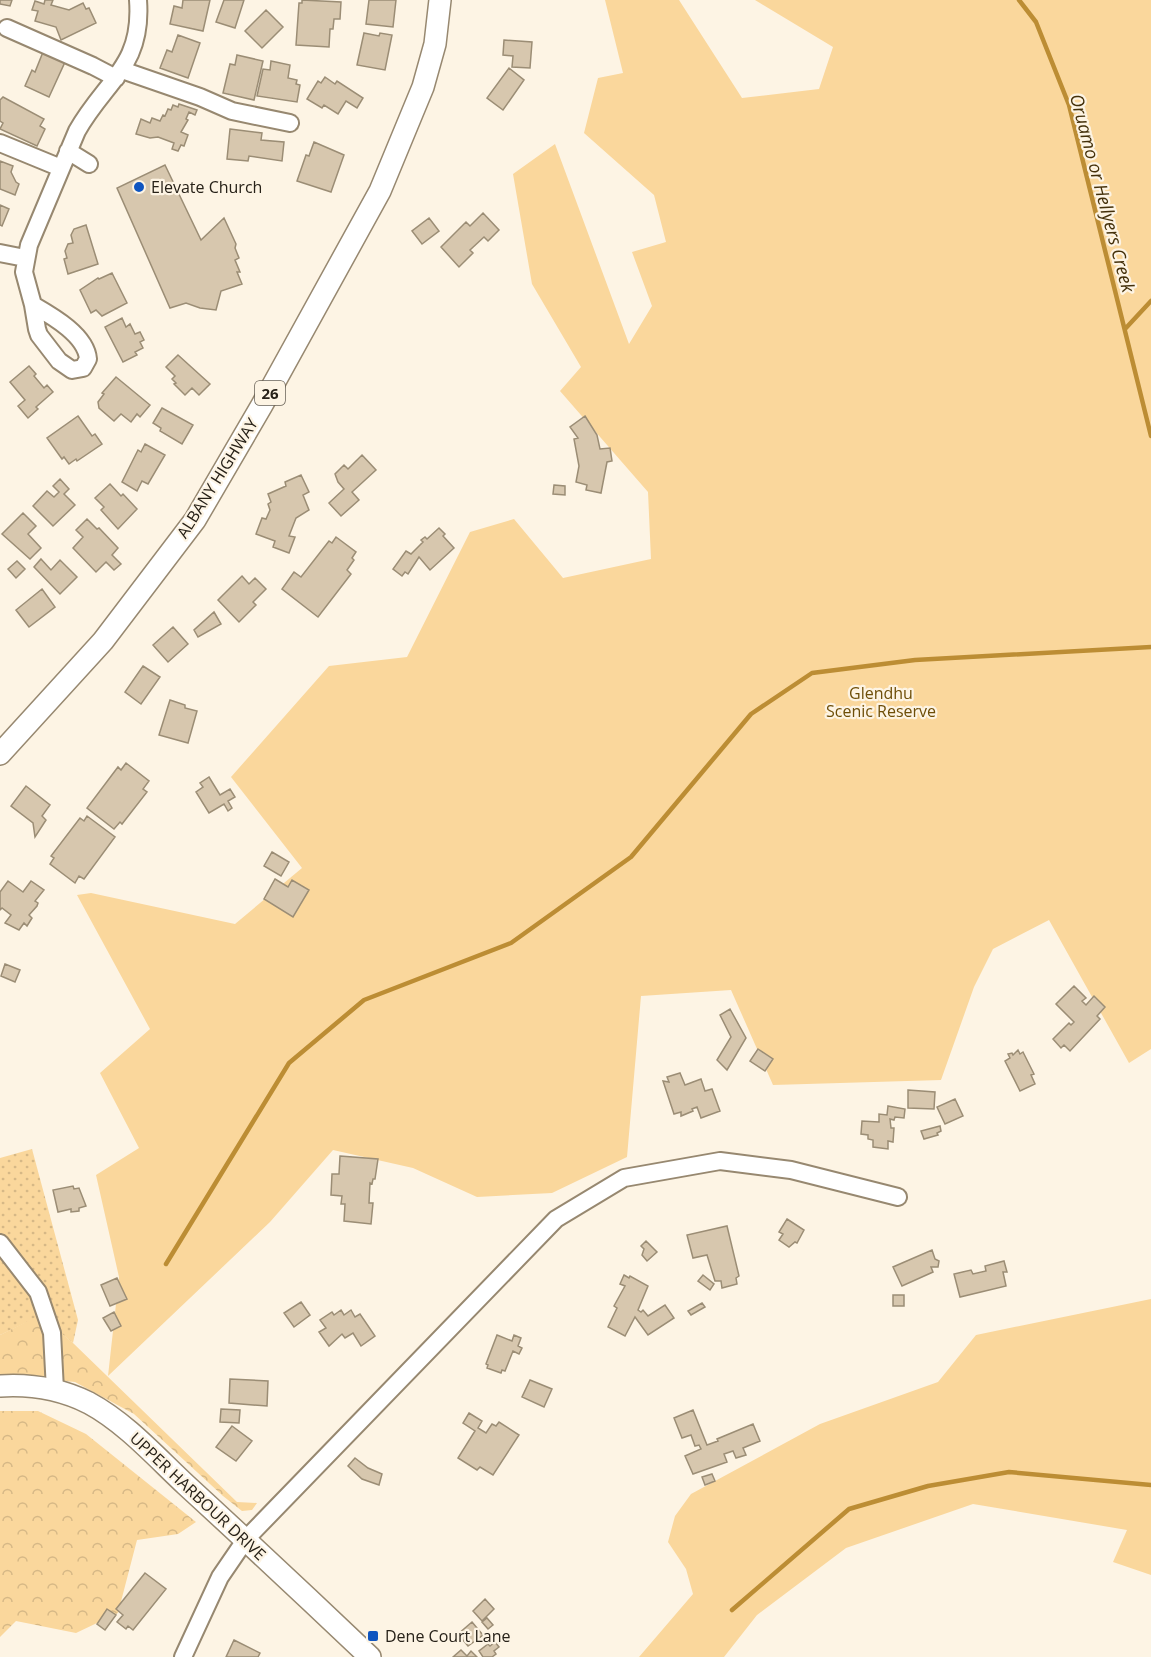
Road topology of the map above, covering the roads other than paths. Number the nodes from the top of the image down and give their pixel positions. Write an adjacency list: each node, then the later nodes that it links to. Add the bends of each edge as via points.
1 (138, 0): 4 (street, via 137,37)
2 (440, 0): 13 (main road, ALBANY HIGHWAY / 26, via 435,44 423,87 380,191 195,520 103,641)
3 (7, 28): 4 (street)
4 (119, 74): 5 (street, via 200,97 232,111); 7 (street, via 85,116)
5 (290, 123)
6 (0, 143): 9 (street)
7 (68, 151): 8 (street); 9 (street)
8 (89, 164)
9 (61, 168): 11 (street)
10 (0, 253): 11 (street)
11 (25, 258): 12 (street, via 24,272)
12 (33, 305)
13 (0, 754)
14 (898, 1197): 18 (street, via 791,1170 720,1161 624,1178 556,1219)
15 (0, 1243): 17 (street, via 38,1292 52,1333)
16 (0, 1386): 17 (main road, UPPER HARBOUR DRIVE)
17 (55, 1390): 18 (main road, UPPER HARBOUR DRIVE, via 108,1415)
18 (246, 1539): 19 (street, via 220,1577); 20 (main road, UPPER HARBOUR DRIVE)
19 (183, 1657)
20 (370, 1657)

